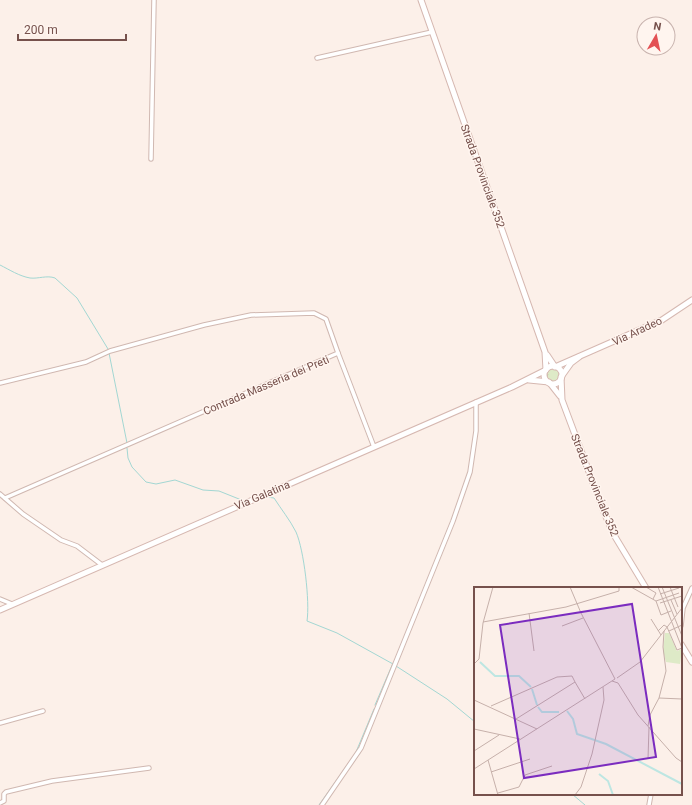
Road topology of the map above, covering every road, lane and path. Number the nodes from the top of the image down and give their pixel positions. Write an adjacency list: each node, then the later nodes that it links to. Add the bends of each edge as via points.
1 (154, 0): 5 (street)
2 (421, 0): 3 (main road, Strada Provinciale 352)
3 (432, 32): 4 (street); 7 (main road, Strada Provinciale 352)
4 (317, 58)
5 (151, 159)
6 (692, 300): 9 (main road, Via Aradeo, via 662,320)
7 (545, 352): 10 (main road, Strada Provinciale 352); 11 (main road, Strada Provinciale 352)
8 (338, 353): 15 (street, Contrada Masseria dei Preti, via 326,320 314,313 251,314 110,351 86,362); 18 (street); 20 (street, Contrada Masseria dei Preti)
9 (579, 357): 10 (main road, Via Aradeo); 12 (main road, Via Aradeo)
10 (555, 366): 11 (main road); 12 (main road, via 560,370)
11 (546, 370): 13 (main road, Via Galatina); 14 (main road, via 545,377)
12 (562, 377): 14 (main road, via 556,383); 16 (main road, Strada Provinciale 352)
13 (525, 381): 14 (main road, Via Galatina); 17 (main road, Via Galatina)
14 (549, 382): 16 (main road, Strada Provinciale 352)
15 (0, 383)
16 (562, 400): 22 (main road, Strada Provinciale 352, via 614,535)
17 (476, 402): 18 (main road, Via Galatina); 35 (street, via 476,431 470,472 453,521 361,748)
18 (374, 447): 21 (main road, Via Galatina)
19 (0, 494): 20 (street)
20 (5, 498): 21 (street, via 23,514 61,540 77,546)
21 (102, 565): 25 (main road, Via Galatina)
22 (645, 587)
23 (692, 588): 27 (street)
24 (0, 599): 25 (street)
25 (12, 604): 26 (main road, Via Galatina)
26 (0, 610)
27 (682, 617)
28 (682, 646): 29 (main road)
29 (692, 662)
30 (42, 711): 31 (street)
31 (0, 723)
32 (149, 768): 34 (street, via 52,781 6,792 4,801)
33 (651, 795): 36 (street)
34 (0, 803)
35 (322, 805)
36 (649, 805)

